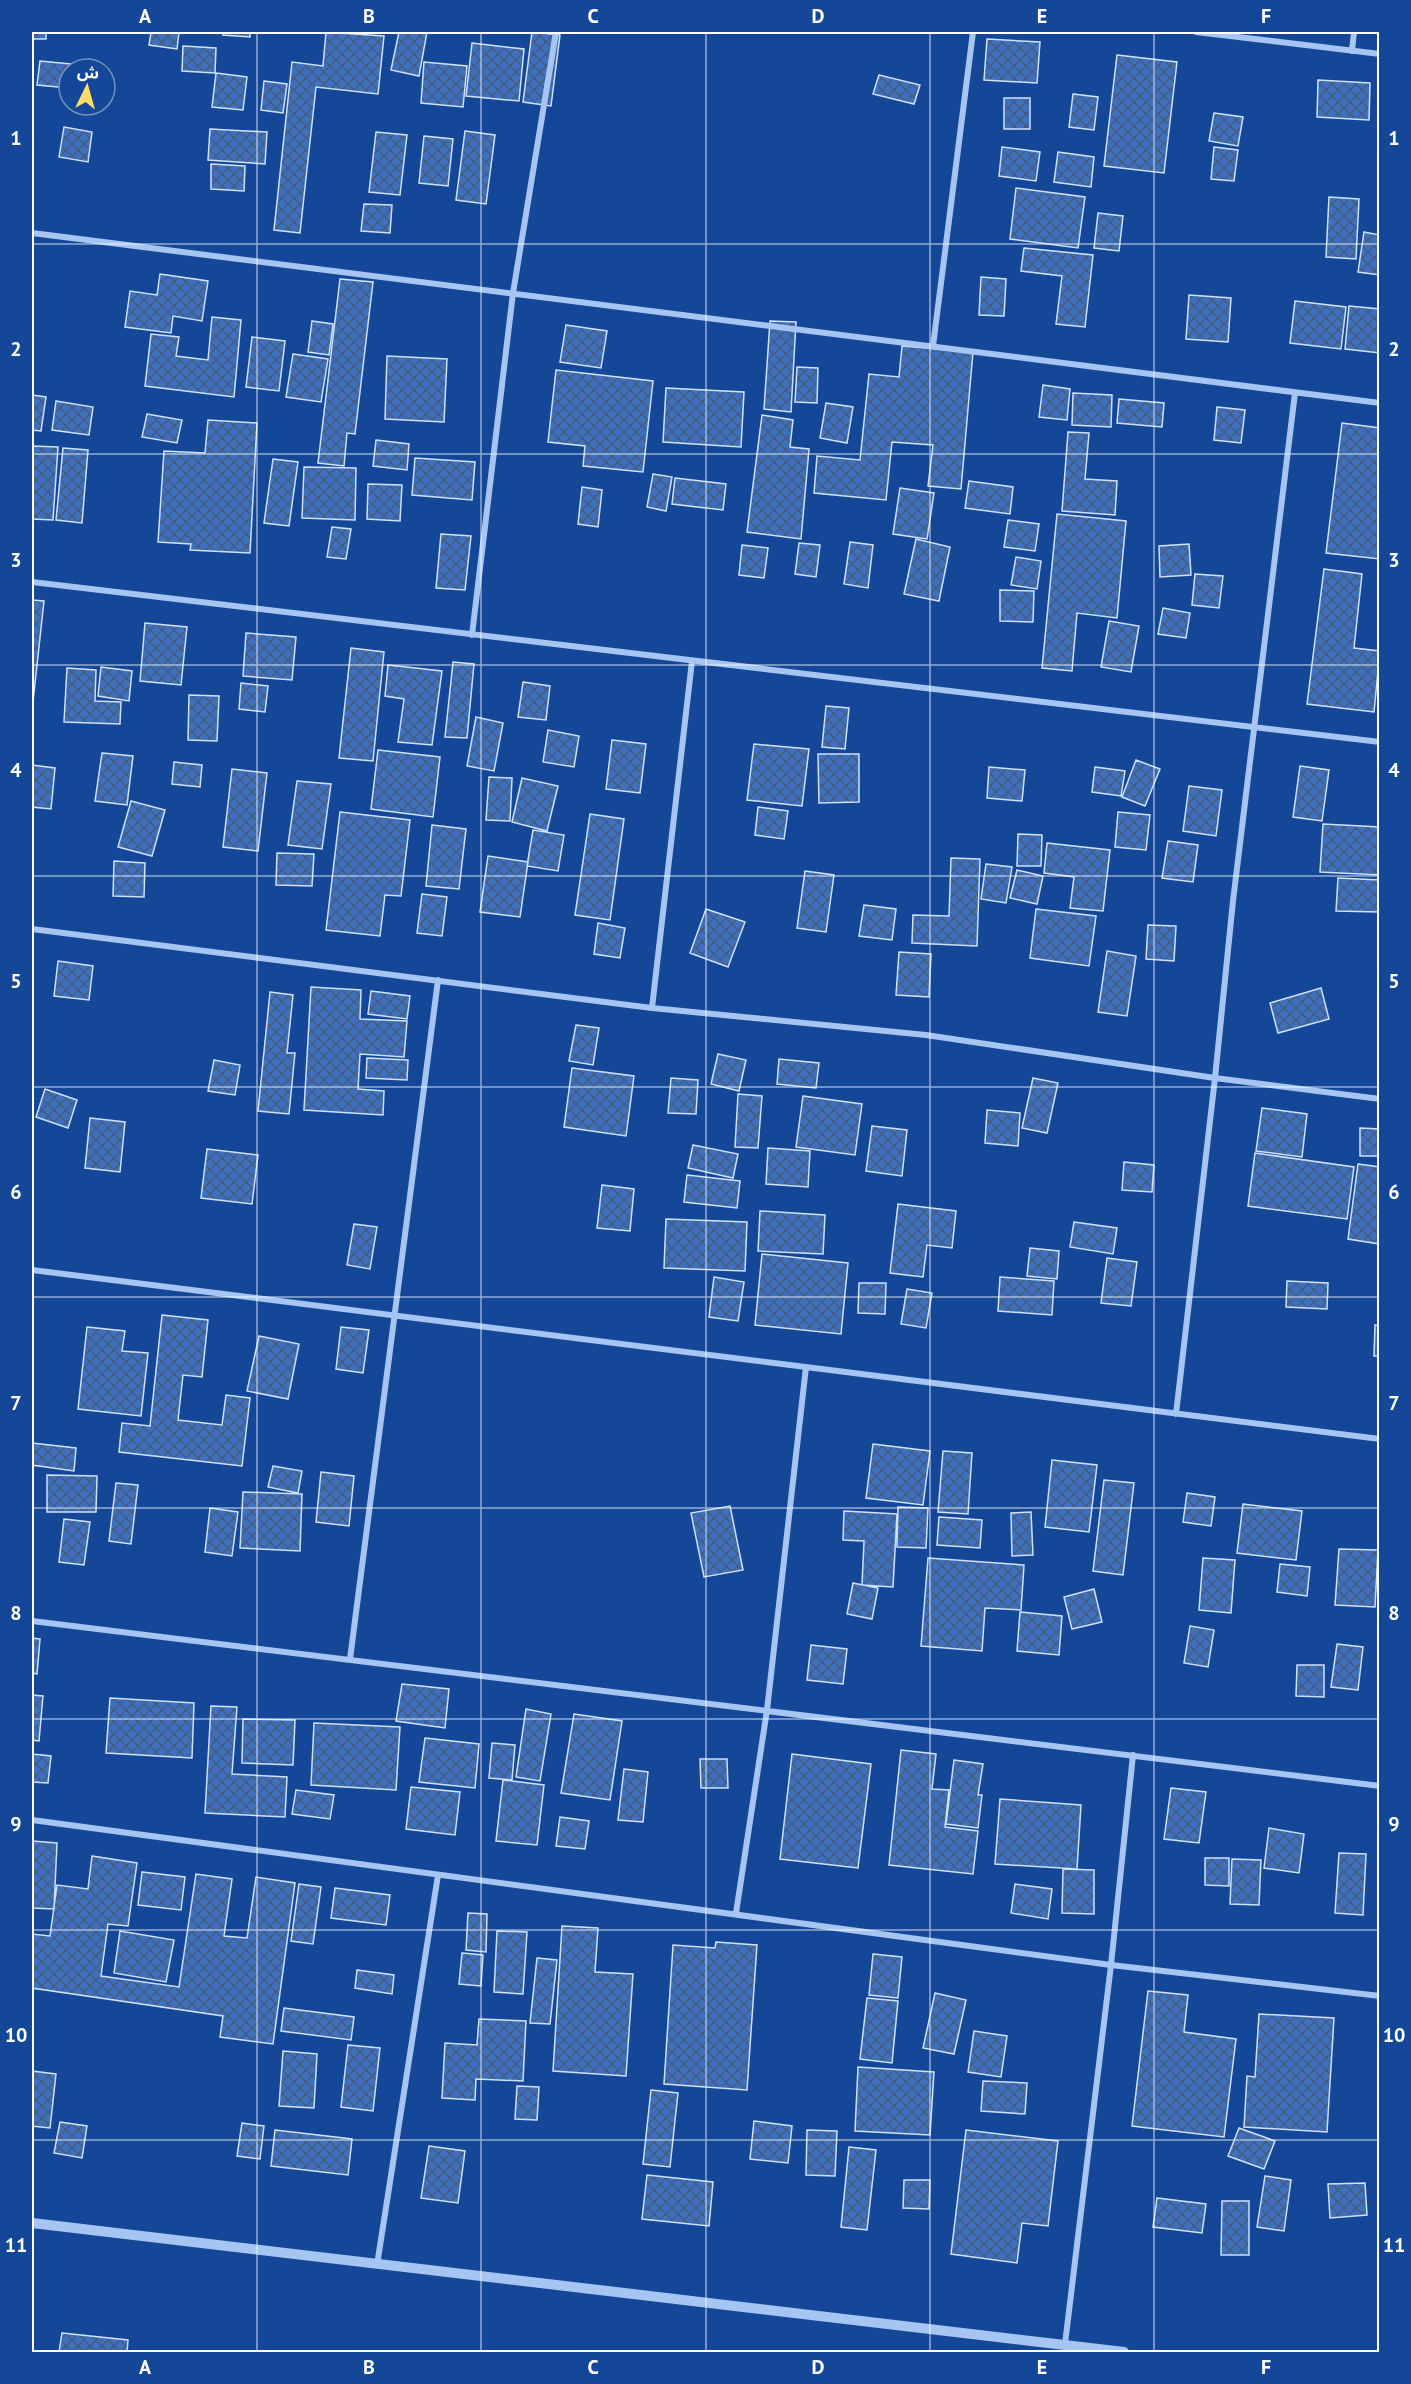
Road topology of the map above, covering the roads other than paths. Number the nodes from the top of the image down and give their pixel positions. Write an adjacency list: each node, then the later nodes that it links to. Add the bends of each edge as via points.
1 (556, 32): 8 (street)
2 (973, 32): 9 (street)
3 (1196, 32): 5 (street)
4 (1354, 32): 5 (street)
5 (1352, 51): 6 (street)
6 (1380, 54)
7 (32, 233): 8 (street)
8 (513, 293): 9 (street); 13 (street)
9 (933, 346): 10 (street)
10 (1295, 393): 11 (street); 15 (street)
11 (1380, 403)
12 (32, 582): 13 (street)
13 (472, 635): 14 (street)
14 (692, 661): 15 (street); 19 (street)
15 (1255, 727): 16 (street); 20 (street)
16 (1380, 742)
17 (32, 929): 18 (street)
18 (438, 980): 19 (street); 23 (street)
19 (652, 1008): 20 (street, via 926,1035)
20 (1215, 1078): 21 (street); 25 (street)
21 (1380, 1099)
22 (32, 1270): 23 (street)
23 (394, 1314): 24 (street); 28 (street)
24 (806, 1367): 25 (street); 29 (street)
25 (1176, 1414): 26 (street)
26 (1380, 1439)
27 (32, 1621): 28 (street)
28 (350, 1659): 29 (street)
29 (767, 1710): 30 (street); 34 (street)
30 (1133, 1755): 31 (street); 35 (street)
31 (1380, 1786)
32 (32, 1820): 33 (street)
33 (438, 1875): 34 (street); 38 (street)
34 (736, 1913): 35 (street)
35 (1111, 1965): 36 (street); 39 (street)
36 (1380, 1996)
37 (32, 2223): 38 (street)
38 (377, 2265): 39 (street)
39 (1065, 2344): 40 (street)
40 (1124, 2352)

